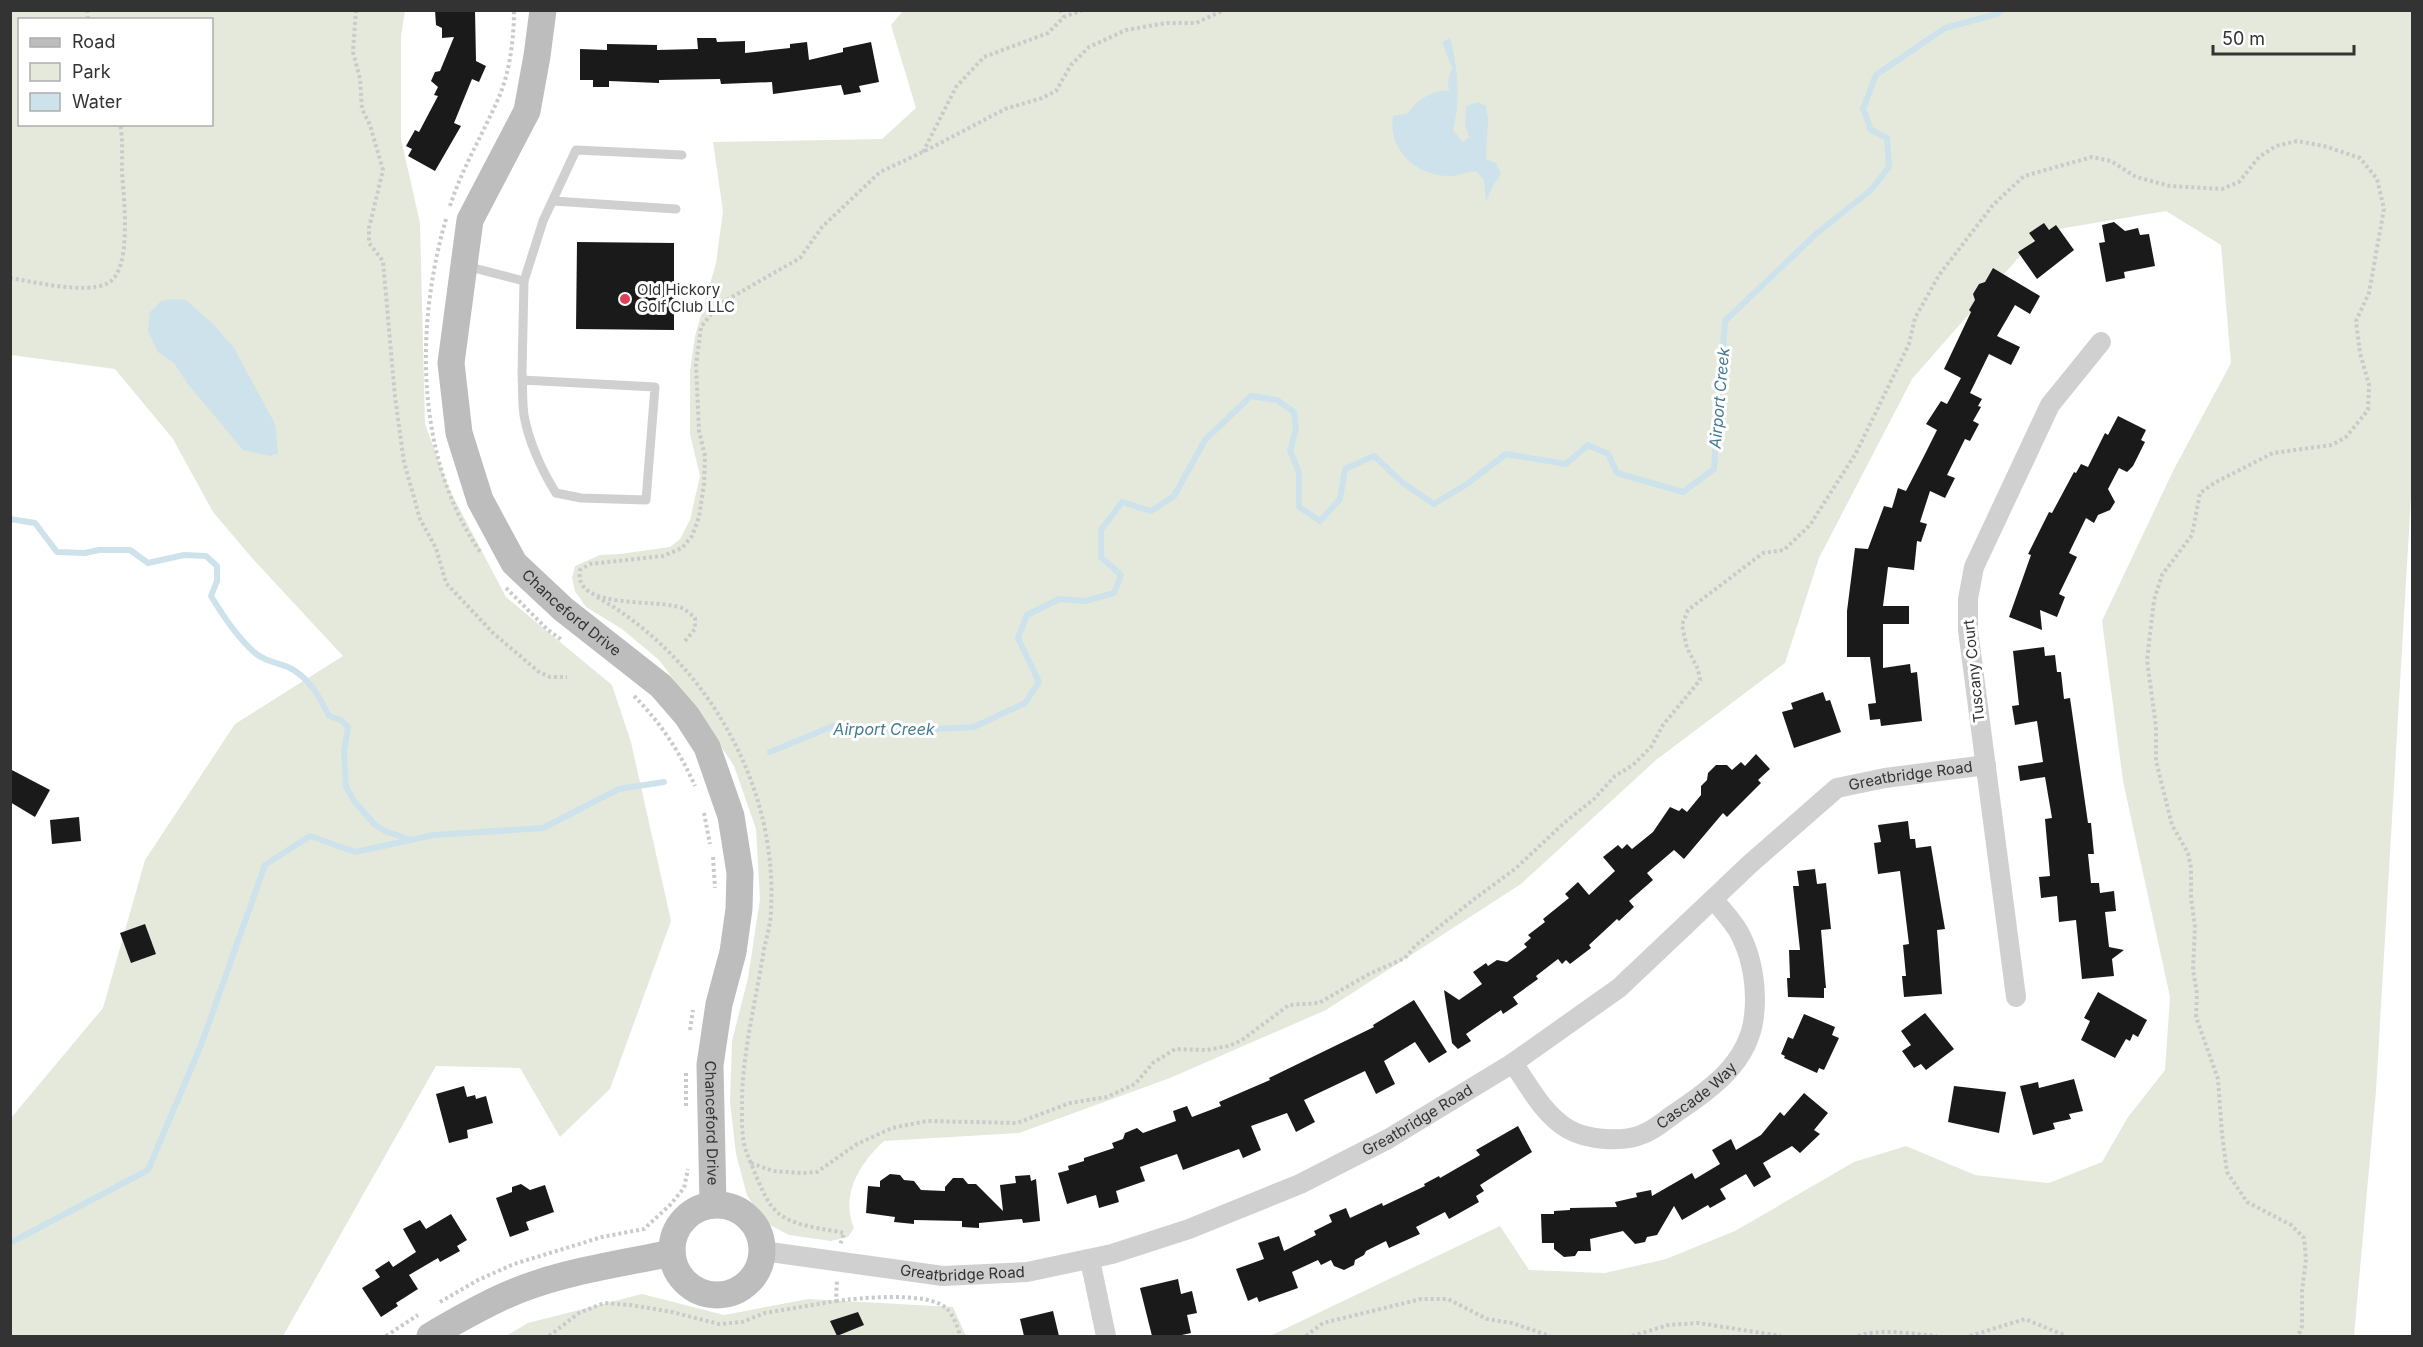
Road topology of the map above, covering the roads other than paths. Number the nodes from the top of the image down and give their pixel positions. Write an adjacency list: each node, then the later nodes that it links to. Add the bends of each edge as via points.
1 (543, 10): 5 (street, Chanceford Drive, via 527,111 470,220)
2 (682, 155): 3 (lane, via 576,150)
3 (553, 201): 4 (lane); 6 (lane)
4 (676, 209)
5 (463, 265): 6 (lane); 13 (street, Chanceford Drive, via 451,363 459,433 480,500 514,563 563,609 661,686 687,717 707,747 731,816 740,873 739,909 710,1065)
6 (524, 281): 8 (lane)
7 (2101, 342): 9 (street, Tuscany Court, via 2050,405 1974,567 1968,630)
8 (522, 380): 8 (lane, via 524,415 544,473 556,493 580,498 646,500 655,387)
9 (1986, 765): 10 (street, Greatbridge Road, via 1837,788); 11 (street, Tuscany Court)
10 (1714, 900): 12 (street, Greatbridge Road, via 1619,988); 12 (street, Cascade Way, via 1741,936 1754,976 1754,1018 1738,1060 1723,1079 1643,1135 1600,1138 1568,1129 1545,1110)
11 (2016, 997)
12 (1513, 1064): 16 (street, Greatbridge Road, via 1388,1139 1300,1184 1189,1229)
13 (713, 1205): 14 (street, via 729,1207 754,1223); 15 (street, via 700,1208 679,1225)
14 (762, 1251): 15 (street, via 755,1274 745,1285 730,1293 712,1295 696,1290 680,1275); 16 (street, Greatbridge Road, via 943,1276 1028,1272)
15 (672, 1253): 17 (street, via 569,1274 533,1286 500,1298)
16 (1090, 1260): 18 (street)
17 (430, 1336)
18 (1106, 1336)

